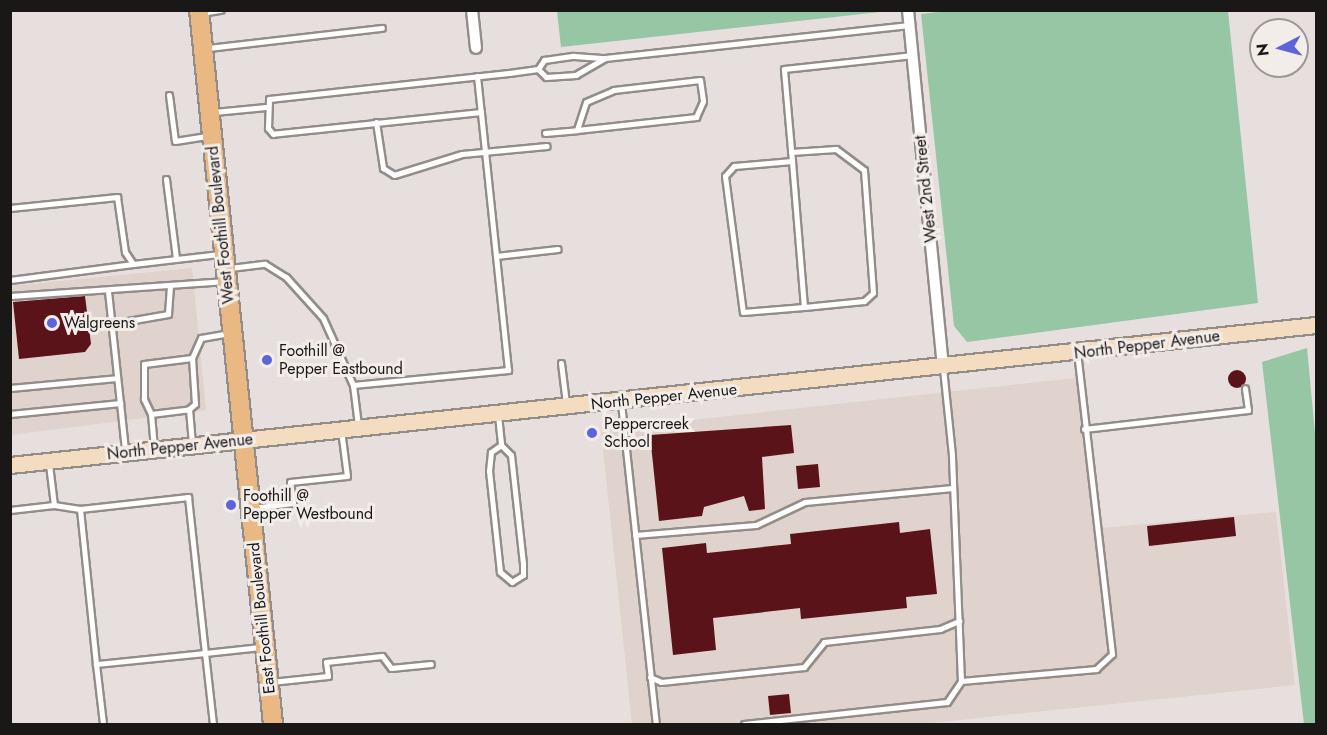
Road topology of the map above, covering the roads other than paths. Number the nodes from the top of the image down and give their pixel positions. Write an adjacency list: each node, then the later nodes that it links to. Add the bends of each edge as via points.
1 (221, 10): 4 (lane)
2 (472, 10): 7 (street)
3 (908, 10): 5 (street, West 2nd Street)
4 (199, 12): 8 (main road, West Foothill Boulevard)
5 (909, 25): 9 (street, West 2nd Street); 10 (lane)
6 (382, 28): 8 (lane)
7 (476, 48)
8 (203, 49): 15 (main road, West Foothill Boulevard)
9 (913, 55): 22 (lane, via 784,69); 43 (street, West 2nd Street)
10 (604, 58): 11 (lane, via 544,60); 11 (lane, via 576,75 546,77)
11 (538, 69): 12 (lane)
12 (477, 76): 14 (lane, via 269,99); 16 (lane)
13 (169, 96): 20 (lane, via 175,141)
14 (266, 107): 15 (lane); 17 (lane, via 273,134)
15 (210, 112): 20 (main road, West Foothill Boulevard)
16 (481, 112): 17 (lane); 23 (lane)
17 (376, 122): 23 (lane, via 383,168 394,175 462,154)
18 (577, 130): 18 (lane, via 696,117 703,101 700,81 614,90 586,102); 19 (lane)
19 (545, 133)
20 (212, 136): 31 (main road, West Foothill Boulevard)
21 (547, 146): 23 (lane)
22 (791, 152): 24 (lane); 36 (lane, via 836,149 864,170 873,293 864,301)
23 (485, 153): 28 (lane)
24 (792, 160): 36 (lane); 36 (lane, via 734,166 725,176 743,312)
25 (166, 179): 29 (lane)
26 (10, 208): 30 (lane, via 117,197 125,252)
27 (558, 249): 28 (lane)
28 (496, 256): 45 (lane, via 508,370)
29 (176, 258): 30 (lane); 31 (lane)
30 (133, 264): 32 (lane)
31 (226, 267): 33 (lane); 39 (main road, West Foothill Boulevard); 45 (lane, via 265,264 286,277 322,318)
32 (10, 280)
33 (170, 288): 34 (lane); 37 (lane, via 171,310 163,317)
34 (108, 291): 35 (lane, via 95,287); 37 (lane)
35 (10, 296)
36 (804, 307)
37 (111, 324): 44 (lane)
38 (1317, 325): 40 (main road, North Pepper Avenue)
39 (232, 333): 41 (lane, via 201,338); 58 (main road, West Foothill Boulevard)
40 (1077, 353): 43 (main road, North Pepper Avenue); 56 (lane)
41 (192, 358): 51 (lane, via 196,397); 53 (lane, via 144,364 144,399)
42 (561, 363): 50 (lane)
43 (943, 368): 48 (main road, North Pepper Avenue); 65 (lane)
44 (117, 378): 46 (lane); 49 (lane)
45 (353, 385): 55 (lane)
46 (10, 388)
47 (1245, 388): 56 (lane, via 1248,410)
48 (620, 401): 50 (main road, North Pepper Avenue); 70 (lane)
49 (120, 403): 52 (lane); 62 (lane)
50 (566, 406): 54 (main road, North Pepper Avenue)
51 (189, 409): 53 (lane); 60 (lane)
52 (10, 414)
53 (151, 414): 61 (lane)
54 (498, 414): 55 (main road, North Pepper Avenue); 59 (lane)
55 (358, 428): 57 (main road, North Pepper Avenue)
56 (1084, 429): 77 (lane, via 1112,639 1110,661 1096,669)
57 (341, 430): 58 (main road, North Pepper Avenue); 67 (lane, via 347,476 290,482 293,503)
58 (244, 439): 60 (main road, North Pepper Avenue); 67 (main road, East Foothill Boulevard)
59 (501, 444): 59 (lane, via 491,452 489,471 500,572 512,582 523,575 523,563 511,455)
60 (192, 445): 61 (main road, North Pepper Avenue)
61 (154, 449): 62 (main road, North Pepper Avenue)
62 (126, 453): 63 (main road, North Pepper Avenue)
63 (48, 461): 64 (main road, North Pepper Avenue); 66 (lane)
64 (10, 465)
65 (952, 488): 70 (lane, via 805,502 756,525); 71 (lane)
66 (54, 505): 68 (lane); 69 (lane)
67 (251, 508): 72 (main road, East Foothill Boulevard)
68 (80, 509): 73 (lane, via 188,497); 74 (lane)
69 (10, 510)
70 (635, 535): 76 (lane)
71 (959, 621): 76 (lane, via 940,629 824,642 804,667 661,682); 77 (lane)
72 (265, 646): 73 (lane); 78 (main road, East Foothill Boulevard)
73 (205, 653): 74 (lane); 80 (lane)
74 (96, 664): 79 (lane)
75 (431, 664): 78 (lane, via 392,668 382,656 326,662 327,676)
76 (650, 677): 82 (lane)
77 (961, 681): 83 (lane, via 947,702)
78 (269, 682): 81 (main road, East Foothill Boulevard)
79 (103, 724)
80 (213, 724)
81 (273, 724)
82 (656, 724)
83 (744, 724)

